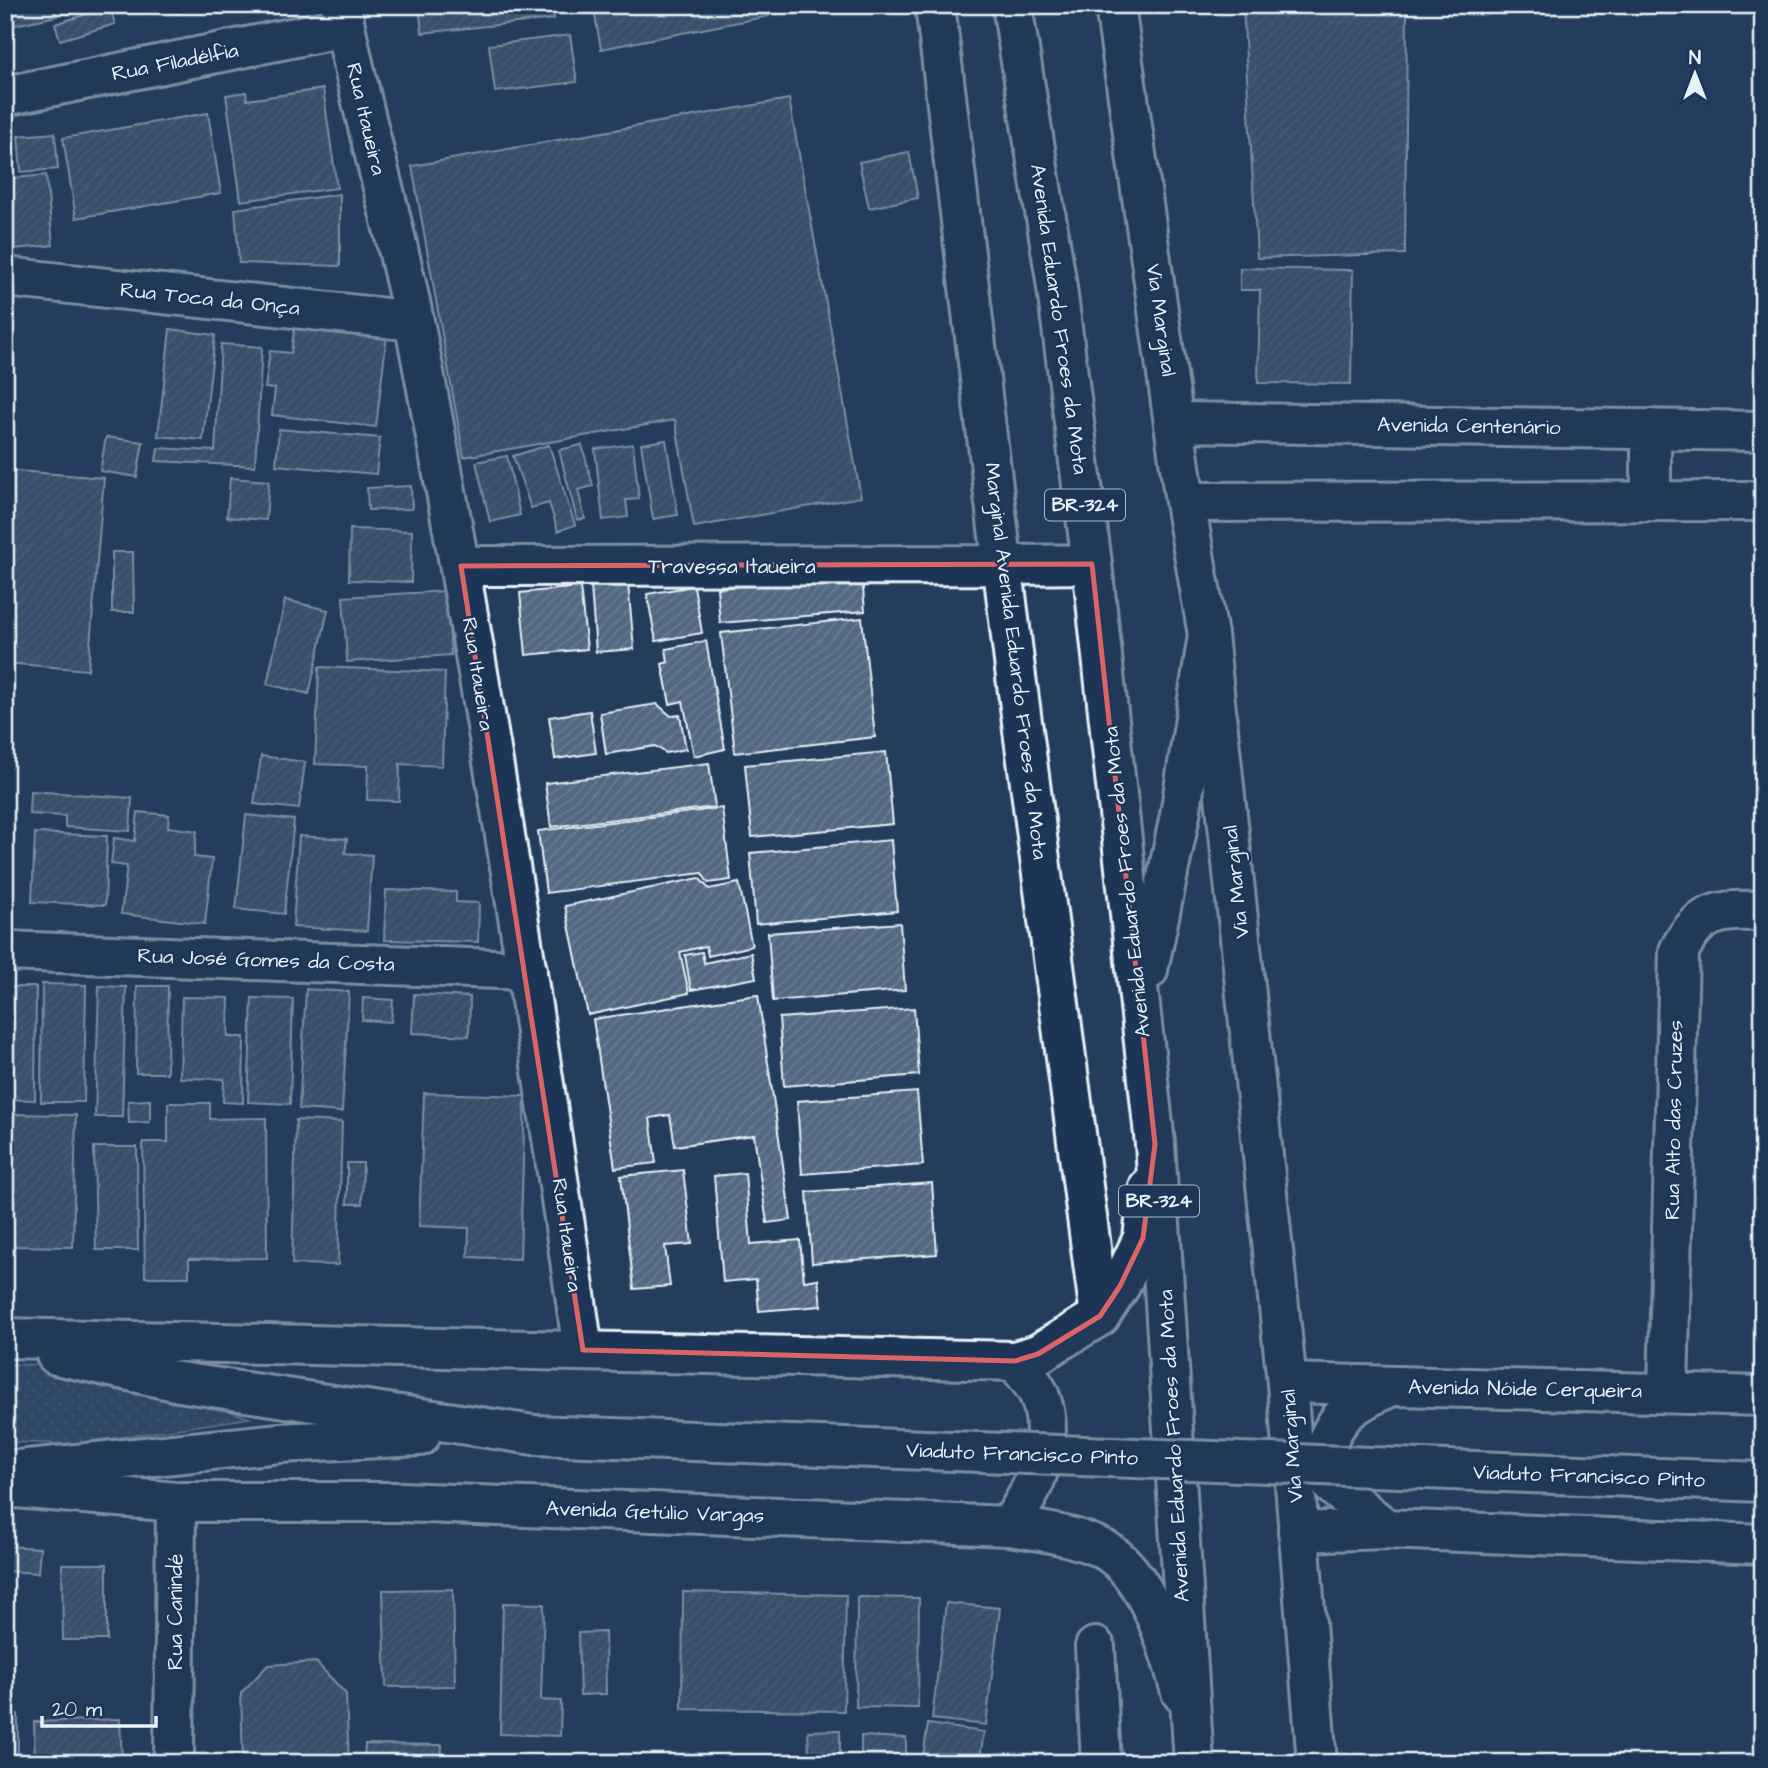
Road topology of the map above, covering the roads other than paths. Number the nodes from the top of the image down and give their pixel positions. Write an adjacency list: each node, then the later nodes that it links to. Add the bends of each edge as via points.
1 (935, 5): 15 (main road, Marginal Avenida Eduardo Froes da Mota)
2 (1012, 5): 14 (main road, Avenida Eduardo Froes da Mota / BR-324, via 1056,280)
3 (1115, 5): 8 (main road, Via Marginal)
4 (343, 16): 5 (main road, Rua Filadélfia); 7 (main road, Rua Itaueira)
5 (5, 96)
6 (5, 277): 7 (main road, Rua Toca da Onça)
7 (414, 321): 16 (main road, Rua Itaueira)
8 (1175, 422): 9 (main road, Avenida Centenário); 13 (main road, Via Marginal)
9 (1651, 429): 10 (main road, Avenida Centenário); 11 (main road)
10 (1763, 431)
11 (1651, 500): 12 (main road); 13 (main road)
12 (1763, 501)
13 (1185, 502): 17 (main road, Via Marginal)
14 (1092, 564): 15 (main road, Travessa Itaueira); 21 (main road, Avenida Eduardo Froes da Mota / BR-324)
15 (1003, 565): 16 (main road, Travessa Itaueira); 23 (main road, Marginal Avenida Eduardo Froes da Mota)
16 (461, 566): 20 (main road, Rua Itaueira)
17 (1208, 635): 21 (main road, via 1180,815); 27 (main road, Via Marginal)
18 (1763, 911): 29 (main road, Rua Alto das Cruzes, via 1707,915 1689,931 1679,951)
19 (5, 951): 20 (main road, Rua José Gomes da Costa)
20 (527, 970): 25 (main road, Rua Itaueira)
21 (1141, 1006): 22 (main road, Avenida Eduardo Froes da Mota / BR-324)
22 (1155, 1144): 23 (main road, via 1143,1238); 41 (main road, Avenida Eduardo Froes da Mota / BR-324)
23 (1100, 1316): 26 (main road, via 1038,1354)
24 (5, 1340): 25 (main road); 31 (main road, via 179,1382)
25 (583, 1350): 26 (main road)
26 (1016, 1361): 36 (main road, via 1040,1396 1045,1419 1042,1460 1029,1498)
27 (1287, 1383): 28 (main road, Avenida Nóide Cerqueira); 38 (main road, Via Marginal)
28 (1392, 1386): 29 (main road, Avenida Nóide Cerqueira); 37 (main road, via 1346,1410 1328,1436 1321,1459 1332,1485)
29 (1668, 1392): 30 (main road, Avenida Nóide Cerqueira)
30 (1763, 1396)
31 (534, 1435): 32 (main road, via 388,1436 280,1443); 33 (main road, Viaduto Francisco Pinto, bridge)
32 (5, 1471)
33 (1763, 1482)
34 (5, 1487): 35 (main road, Avenida Getúlio Vargas)
35 (176, 1502): 36 (main road, Avenida Getúlio Vargas, via 401,1502); 42 (main road, Rua Canindé)
36 (1009, 1526): 41 (main road, Avenida Getúlio Vargas, via 1066,1536 1104,1550 1130,1571 1168,1644)
37 (1385, 1529): 38 (main road); 39 (main road)
38 (1298, 1532): 45 (main road, Via Marginal)
39 (1763, 1544)
40 (1095, 1647): 43 (main road)
41 (1189, 1724): 44 (main road, Avenida Eduardo Froes da Mota / BR-324)
42 (174, 1763)
43 (1101, 1763)
44 (1194, 1763)
45 (1317, 1763)

